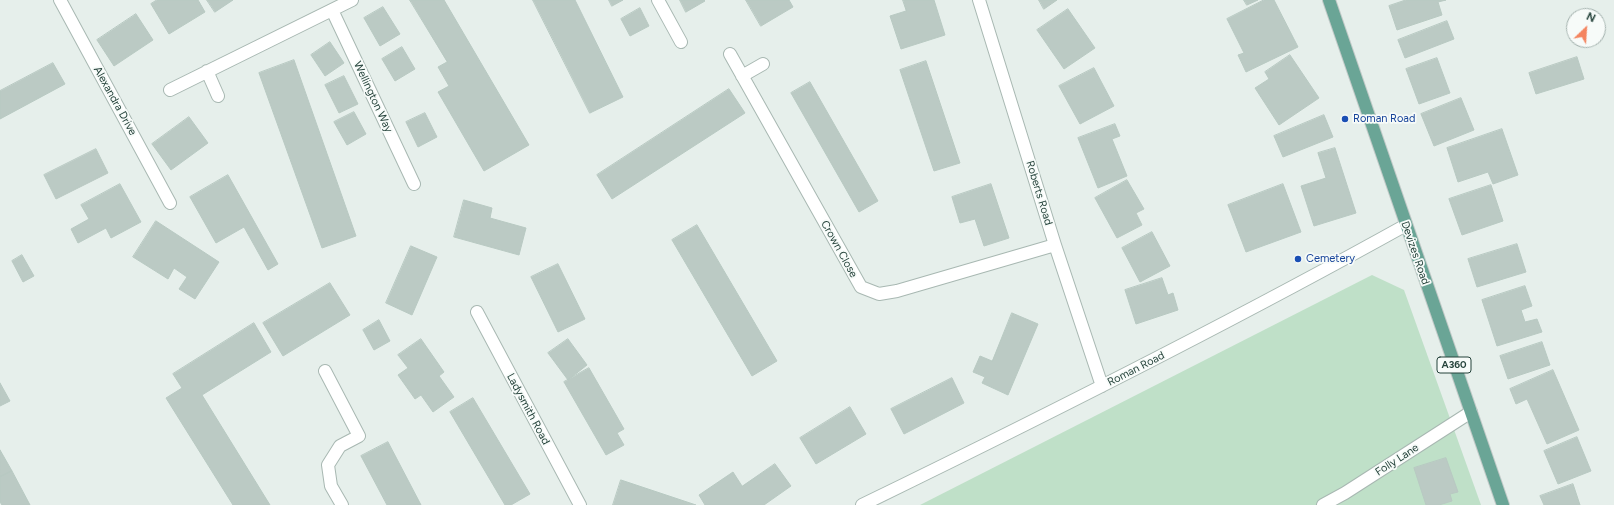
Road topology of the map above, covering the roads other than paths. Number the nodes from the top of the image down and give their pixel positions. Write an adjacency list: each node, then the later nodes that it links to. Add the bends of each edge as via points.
1 (60, 0): 15 (street, Alexandra Drive)
2 (352, 0): 6 (street)
3 (658, 0): 7 (street)
4 (979, 0): 17 (street, Roberts Road)
5 (1329, 0): 16 (main road, Devizes Road / A360)
6 (332, 10): 10 (street); 14 (street, Wellington Way)
7 (680, 42)
8 (730, 54): 11 (street, Crown Close)
9 (763, 64): 11 (street)
10 (207, 71): 12 (street); 13 (street)
11 (742, 76): 17 (street, Crown Close, via 861,287 879,294 897,291)
12 (170, 90)
13 (218, 96)
14 (414, 184)
15 (170, 203)
16 (1406, 225): 20 (street, Roman Road, via 1281,294); 21 (main road, Devizes Road / A360)
17 (1055, 245): 20 (street, Roberts Road)
18 (477, 312): 23 (street, Ladysmith Road)
19 (325, 371): 22 (street, via 359,436 340,446 328,465 331,486)
20 (1102, 386): 24 (street, Roman Road)
21 (1471, 412): 25 (street, Folly Lane, via 1345,494); 26 (main road, Devizes Road / A360)
22 (342, 505)
23 (580, 505)
24 (862, 505)
25 (1323, 505)
26 (1503, 505)

